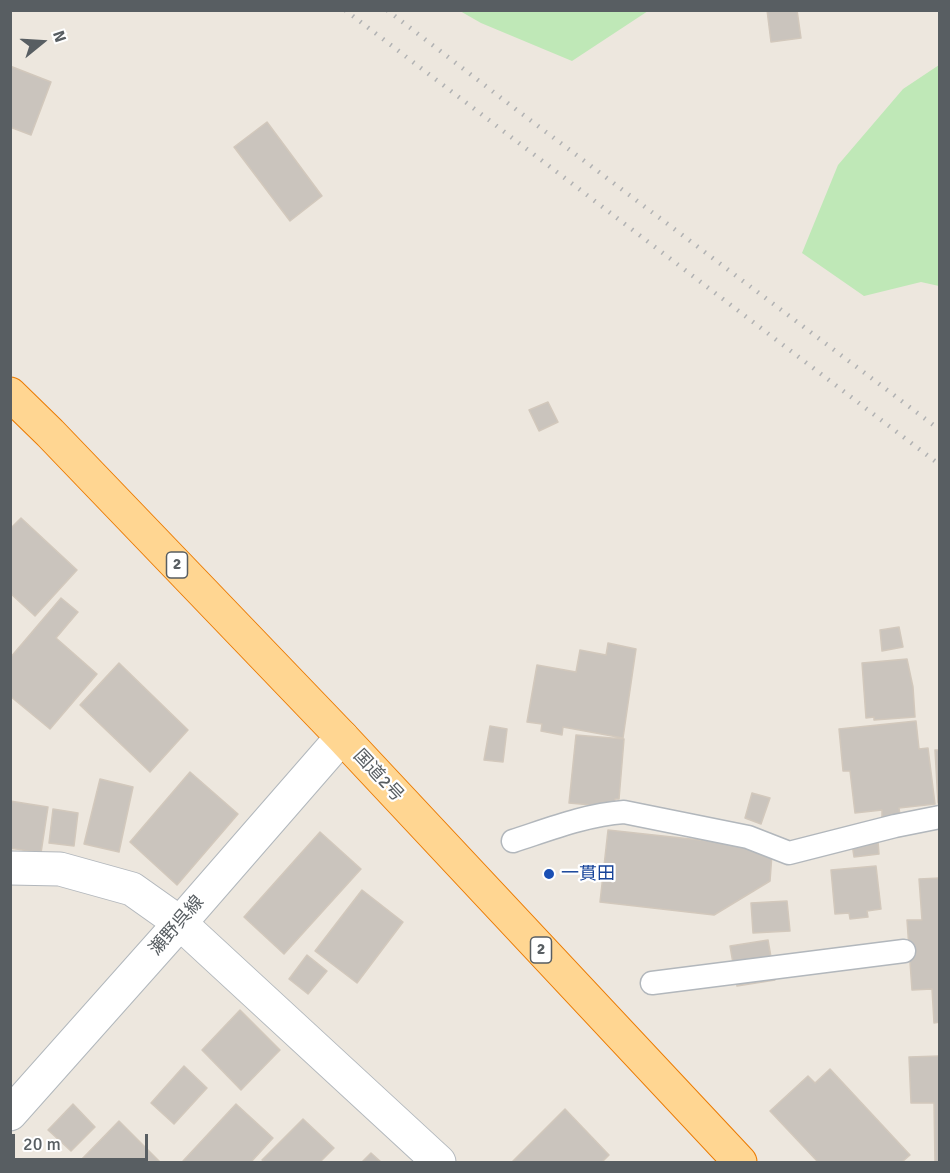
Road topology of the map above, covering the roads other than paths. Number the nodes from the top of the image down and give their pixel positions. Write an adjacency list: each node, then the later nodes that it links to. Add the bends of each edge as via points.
1 (10, 394): 2 (highway, 国道2号 / 2)
2 (342, 737): 6 (street, 瀬野呉線); 11 (highway, 国道2号 / 2)
3 (939, 817): 4 (lane, via 789,854 748,837 624,812 569,822)
4 (513, 841)
5 (10, 868): 6 (street, via 60,869 132,889)
6 (180, 923): 9 (street, 瀬野呉線); 10 (street)
7 (904, 951): 8 (lane)
8 (652, 983)
9 (10, 1114)
10 (439, 1162)
11 (740, 1162)

